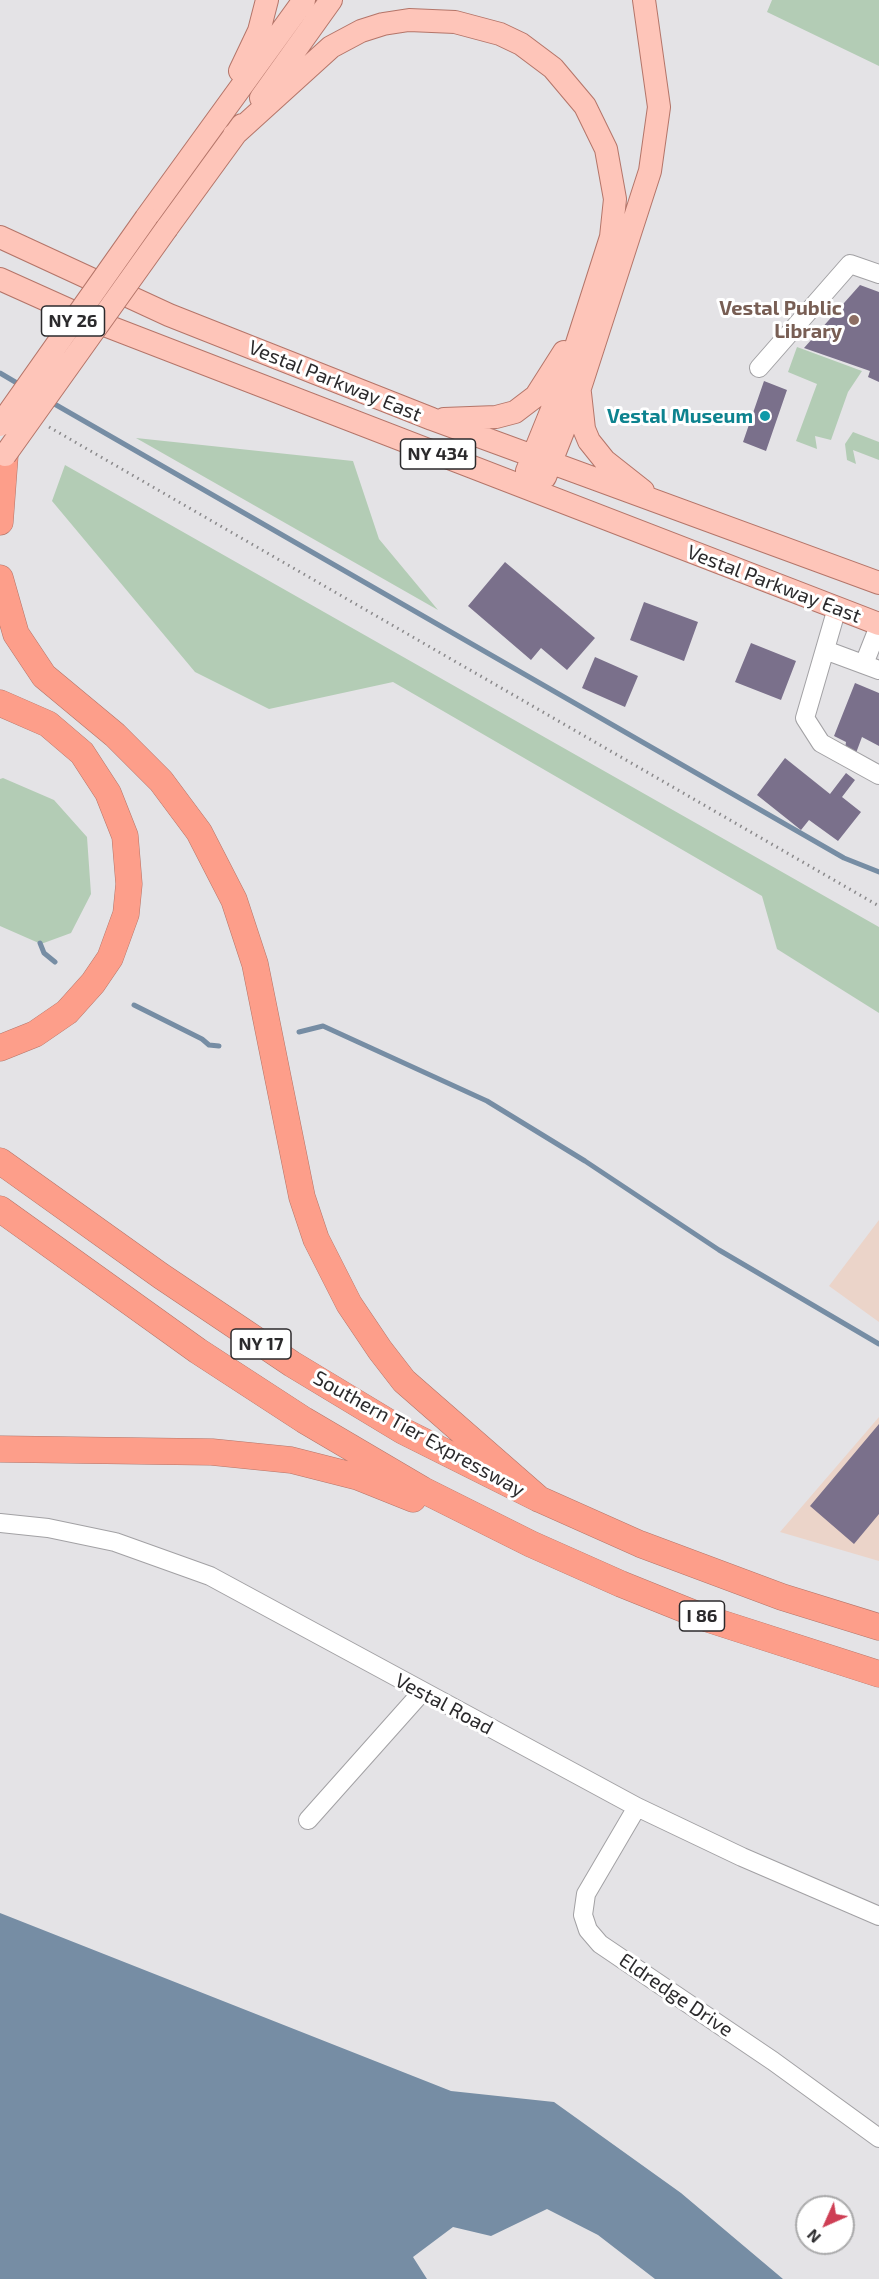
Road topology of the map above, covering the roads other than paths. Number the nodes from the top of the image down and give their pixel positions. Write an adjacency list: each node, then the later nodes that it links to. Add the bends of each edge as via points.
1 (267, 0): 5 (main road, via 259,31)
2 (304, 0): 5 (main road, NY 26)
3 (331, 0): 6 (main road, NY 26)
4 (644, 0): 12 (main road, via 659,107 650,171)
5 (219, 117): 14 (main road, NY 26, bridge)
6 (234, 135): 10 (main road, via 332,47 361,31 409,20 455,22 500,34 553,68 585,106 606,149 615,199 611,237); 15 (main road, NY 26, bridge)
7 (0, 237): 13 (main road, Vestal Parkway East / NY 434, via 169,315)
8 (879, 274): 11 (street, via 850,264)
9 (0, 279): 17 (main road, Vestal Parkway East / NY 434, via 88,319)
10 (587, 312): 13 (main road, via 536,396 515,412 496,417); 16 (main road)
11 (759, 368)
12 (579, 391): 16 (main road); 18 (main road, via 589,441 604,461)
13 (432, 419): 16 (main road, Vestal Parkway East / NY 434)
14 (0, 425)
15 (3, 460): 19 (highway)
16 (541, 461): 17 (main road); 18 (main road, Vestal Parkway East / NY 434)
17 (530, 489): 22 (main road, Vestal Parkway East / NY 434)
18 (658, 503): 21 (main road, Vestal Parkway East / NY 434)
19 (0, 522)
20 (0, 578): 32 (highway, via 16,634 44,676 115,735 161,781 199,832 234,900 255,964 302,1197 316,1239 349,1304 404,1381)
21 (879, 583)
22 (837, 608): 23 (main road, Vestal Parkway East / NY 434); 24 (street)
23 (879, 625): 25 (street)
24 (825, 650): 25 (street); 27 (street, via 805,718 821,743)
25 (871, 667)
26 (0, 703): 28 (highway, via 48,724 82,753 108,793 125,836 129,884 126,914 110,958 93,983 67,1012 35,1034)
27 (879, 775)
28 (0, 1048)
29 (0, 1161): 32 (highway, Southern Tier Expressway / NY 17, via 292,1364 403,1431)
30 (0, 1209): 34 (highway, NY 17, via 198,1351 304,1420 423,1490)
31 (0, 1449): 34 (highway, via 212,1452 291,1460 358,1477)
32 (539, 1499): 35 (highway, Southern Tier Expressway / I 86, via 640,1545 724,1577)
33 (0, 1523): 37 (street, Vestal Road, via 83,1534 174,1561 256,1600)
34 (531, 1544): 36 (highway, I 86, via 708,1618)
35 (879, 1627)
36 (879, 1674)
37 (422, 1692): 38 (street, Vestal Road); 39 (street)
38 (637, 1807): 40 (street, Vestal Road); 41 (street, Eldredge Drive, via 586,1894 583,1915 588,1930 600,1944 773,2061)
39 (308, 1820)
40 (879, 1916)
41 (879, 2139)

